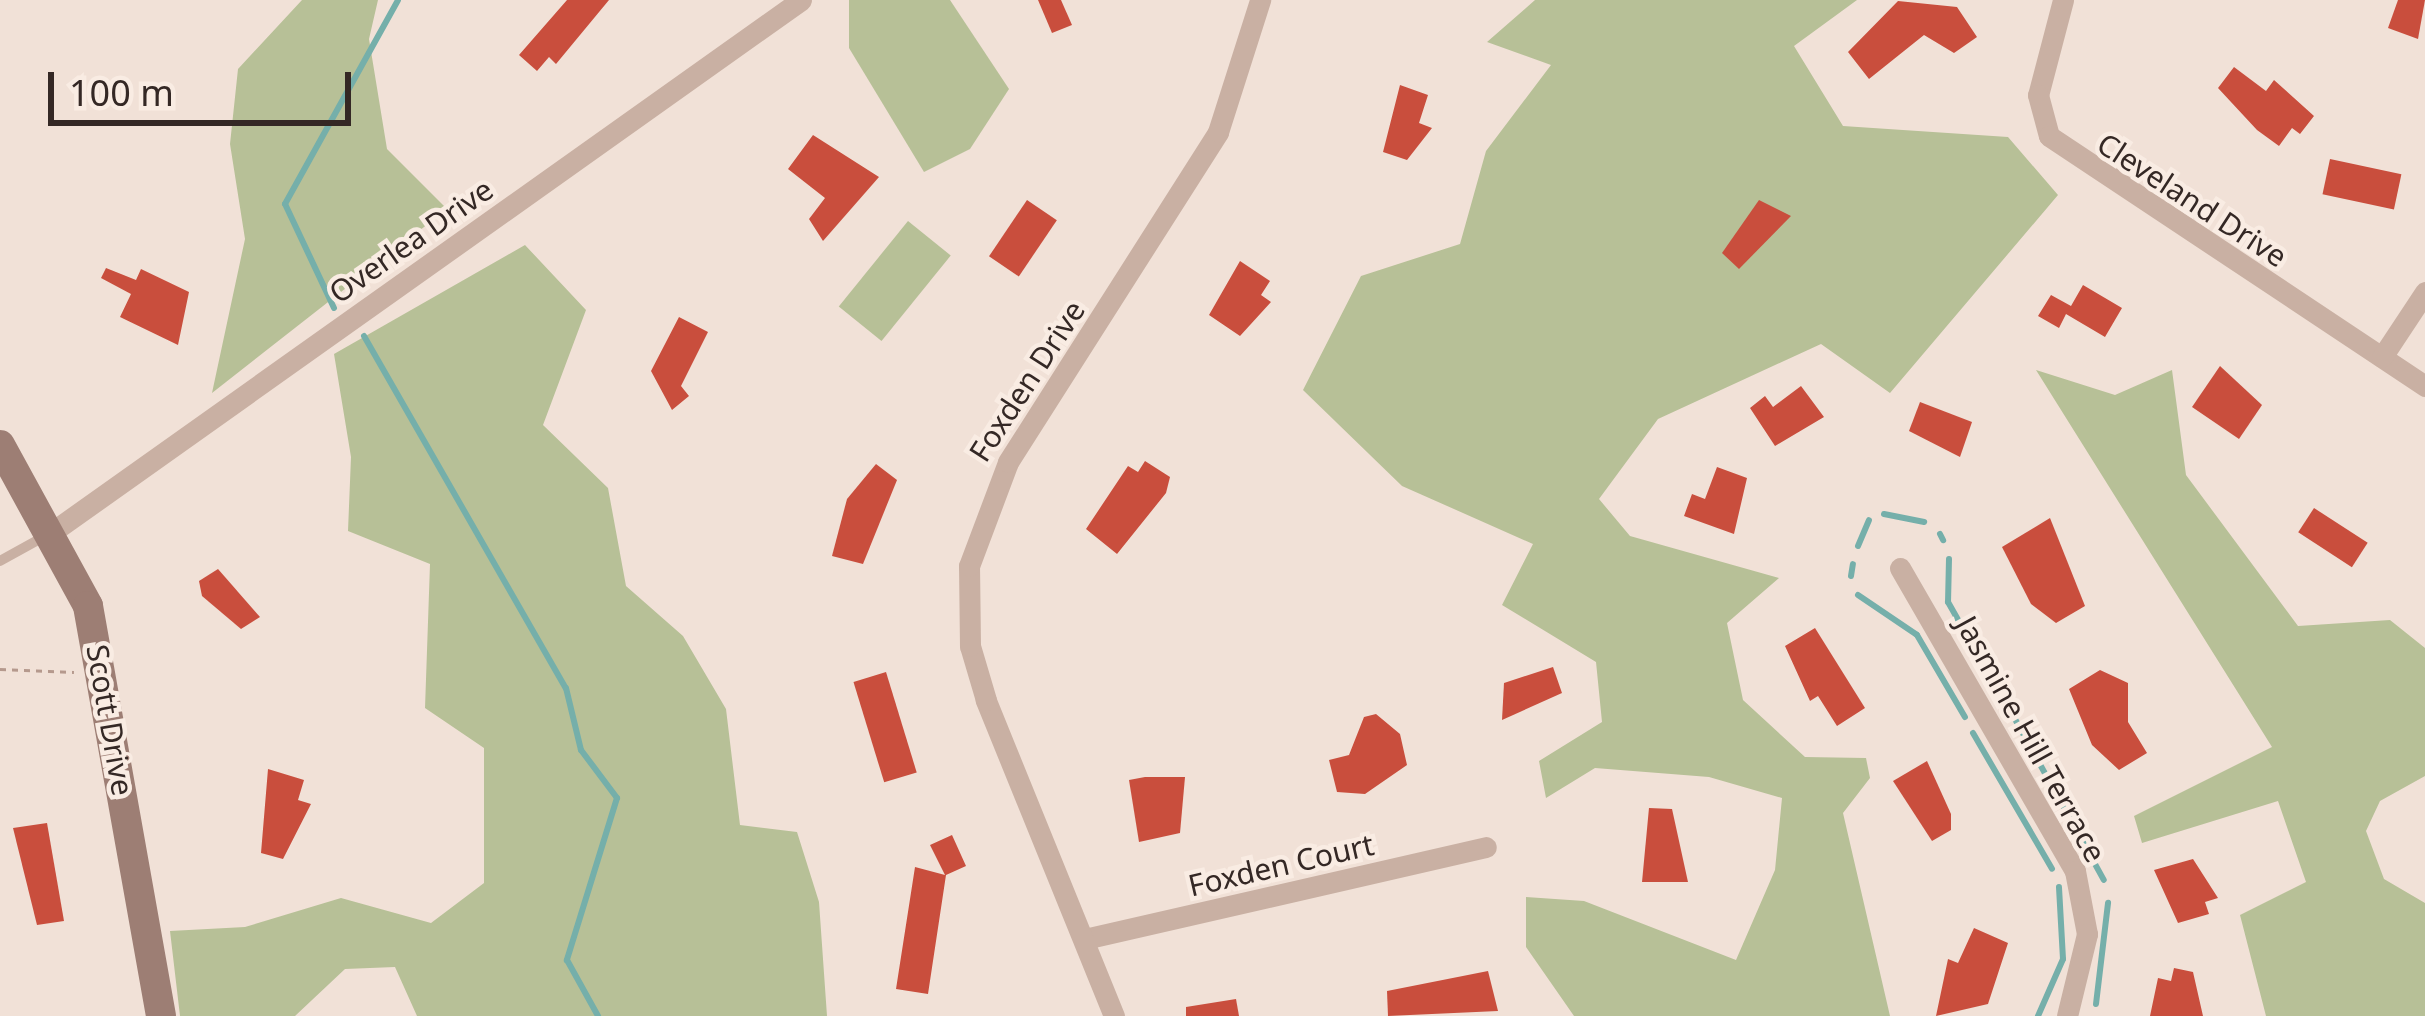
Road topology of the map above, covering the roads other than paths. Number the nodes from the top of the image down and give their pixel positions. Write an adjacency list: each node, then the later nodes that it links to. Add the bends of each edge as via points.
1 (801, 0): 8 (street, Overlea Drive)
2 (1260, 0): 12 (street, Foxden Drive, via 1218,131 1007,462 969,566 970,646 986,700)
3 (2063, 0): 5 (street, Cleveland Drive, via 2038,94 2049,136)
4 (2425, 292): 5 (street)
5 (2382, 357): 6 (street, Cleveland Drive)
6 (2425, 386)
7 (0, 445): 8 (street, Scott Drive)
8 (55, 530): 9 (lane); 13 (street, Scott Drive, via 88,605)
9 (1, 561)
10 (1900, 568): 15 (street, Jasmine Hill Terrace, via 2075,871 2087,934)
11 (1486, 847): 12 (street, Foxden Court)
12 (1090, 938): 14 (street, Foxden Drive)
13 (161, 1016)
14 (1114, 1016)
15 (2066, 1016)

